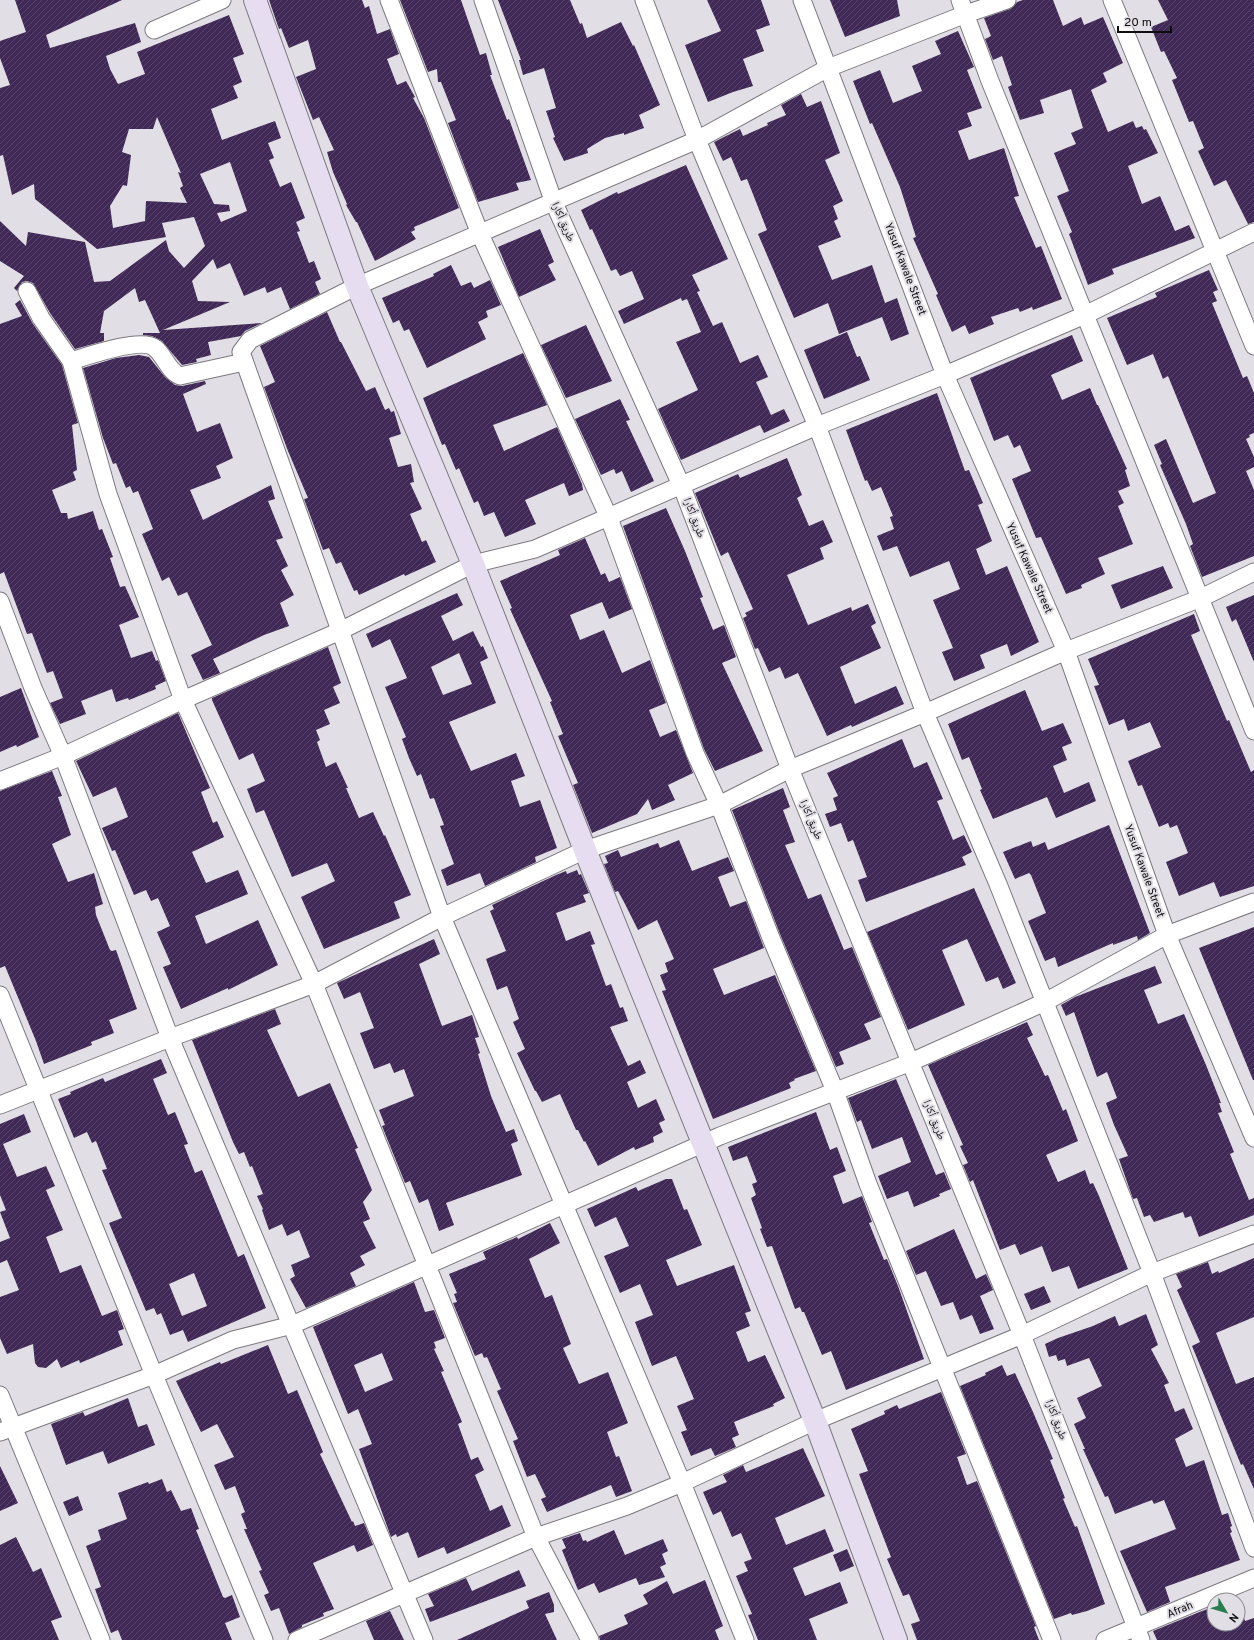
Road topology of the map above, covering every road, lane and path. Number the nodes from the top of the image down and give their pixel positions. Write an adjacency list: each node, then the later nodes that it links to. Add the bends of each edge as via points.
1 (222, 0): 10 (street)
2 (255, 0): 17 (street)
3 (389, 0): 15 (street)
4 (483, 0): 13 (street, طريق أكارا)
5 (644, 0): 12 (street)
6 (802, 0): 11 (street, Yusuf Kawale Street)
7 (1007, 0): 9 (street)
8 (1112, 0): 16 (street)
9 (963, 7): 11 (street); 19 (street, via 990,81)
10 (154, 30)
11 (828, 68): 12 (street); 23 (street, Yusuf Kawale Street)
12 (697, 140): 13 (street); 24 (street)
13 (554, 203): 15 (street); 25 (street, طريق أكارا)
14 (1254, 232): 16 (street)
15 (480, 234): 17 (street); 26 (street)
16 (1216, 251): 19 (street); 20 (street)
17 (357, 286): 22 (street, via 250,340 241,352); 27 (street)
18 (27, 291): 21 (street, via 41,318)
19 (1085, 315): 23 (street); 29 (street)
20 (1254, 346)
21 (71, 361): 22 (street, via 147,344 155,348 174,374 180,376); 33 (street, via 108,494)
22 (244, 362): 31 (street)
23 (945, 375): 24 (street); 32 (street, Yusuf Kawale Street)
24 (818, 426): 25 (street); 34 (street)
25 (682, 487): 26 (street); 37 (street, طريق أكارا)
26 (610, 518): 27 (street, via 535,549); 39 (street, via 695,753)
27 (473, 564): 31 (street); 40 (street)
28 (1254, 572): 29 (street)
29 (1201, 598): 32 (street); 35 (street)
30 (0, 601): 36 (street, via 33,688)
31 (340, 631): 33 (street); 42 (street)
32 (1066, 651): 34 (street); 43 (street, Yusuf Kawale Street)
33 (183, 700): 36 (street); 44 (street)
34 (925, 713): 37 (street); 46 (street, via 998,884)
35 (1254, 731)
36 (63, 756): 38 (street); 47 (street)
37 (790, 769): 39 (street); 48 (street, طريق أكارا)
38 (0, 781)
39 (719, 805): 40 (street); 50 (street, via 771,938)
40 (585, 850): 42 (street); 53 (street)
41 (1254, 902): 43 (street)
42 (442, 917): 44 (street); 54 (street)
43 (1167, 936): 46 (street); 52 (street, Yusuf Kawale Street)
44 (314, 984): 47 (street); 56 (street)
45 (0, 995): 49 (street)
46 (1044, 1002): 48 (street); 57 (street)
47 (170, 1038): 49 (street); 58 (street)
48 (911, 1062): 50 (street); 59 (street, طريق أكارا)
49 (38, 1090): 51 (street); 61 (street)
50 (836, 1091): 53 (street); 60 (street, via 868,1184)
51 (0, 1105)
52 (1254, 1138)
53 (703, 1144): 54 (street); 63 (street)
54 (564, 1206): 56 (street); 65 (street)
55 (1254, 1234): 57 (street)
56 (426, 1266): 58 (street); 66 (street)
57 (1152, 1273): 59 (street); 67 (street)
58 (292, 1325): 61 (street, via 233,1340); 69 (street)
59 (1022, 1335): 60 (street); 70 (street, طريق أكارا)
60 (942, 1369): 63 (street); 78 (street)
61 (154, 1374): 64 (street); 72 (street)
62 (0, 1395): 64 (street)
63 (816, 1421): 65 (street); 77 (street)
64 (6, 1430): 71 (street)
65 (682, 1482): 66 (street, via 627,1506); 76 (street)
66 (536, 1537): 69 (street); 75 (street)
67 (1254, 1548)
68 (1254, 1578): 70 (street, Afrah)
69 (406, 1594): 73 (street); 74 (street)
70 (1139, 1634): 79 (street, Afrah)
71 (101, 1640)
72 (264, 1640)
73 (296, 1640)
74 (424, 1640)
75 (590, 1640)
76 (745, 1640)
77 (896, 1640)
78 (1052, 1640)
79 (1105, 1640)

